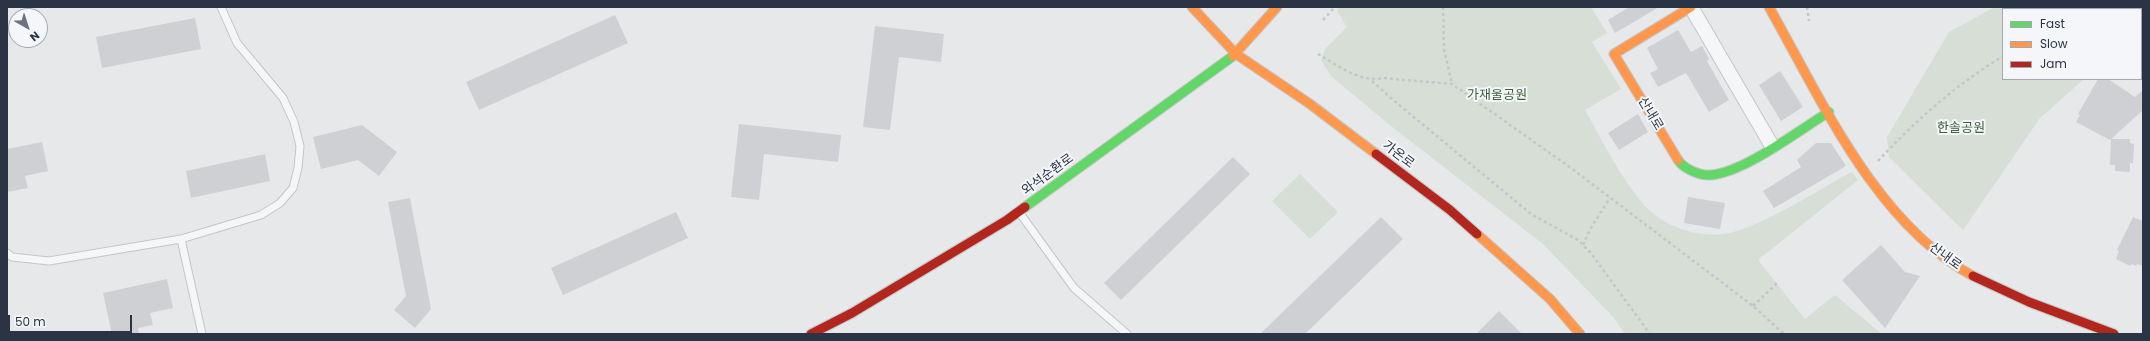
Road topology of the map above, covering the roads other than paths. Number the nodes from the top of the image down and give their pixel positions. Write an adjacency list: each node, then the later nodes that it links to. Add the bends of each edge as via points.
1 (221, 7): 10 (lane, via 236,43 283,98 294,122 300,146 298,168 293,188 280,203 261,215)
2 (1192, 7): 6 (street, 가온로)
3 (1277, 7): 6 (street, 와석순환로)
4 (1691, 7): 8 (street, 산내로); 8 (street, 산내로, via 1614,54 1680,163 1694,173 1711,176 1730,171)
5 (1769, 7): 7 (street, 산내로)
6 (1236, 54): 9 (street, 와석순환로); 15 (street, 가온로, via 1310,104 1450,210 1550,299)
7 (1829, 112): 8 (street, 산내로); 16 (street, 산내로, via 1882,194 1920,239 1950,262 1985,283)
8 (1772, 146)
9 (1019, 212): 13 (street, 와석순환로); 14 (lane, via 1074,288)
10 (181, 238): 11 (lane, via 49,260 12,257); 12 (lane)
11 (7, 253)
12 (202, 334)
13 (811, 334)
14 (1127, 334)
15 (1580, 334)
16 (2114, 334)

